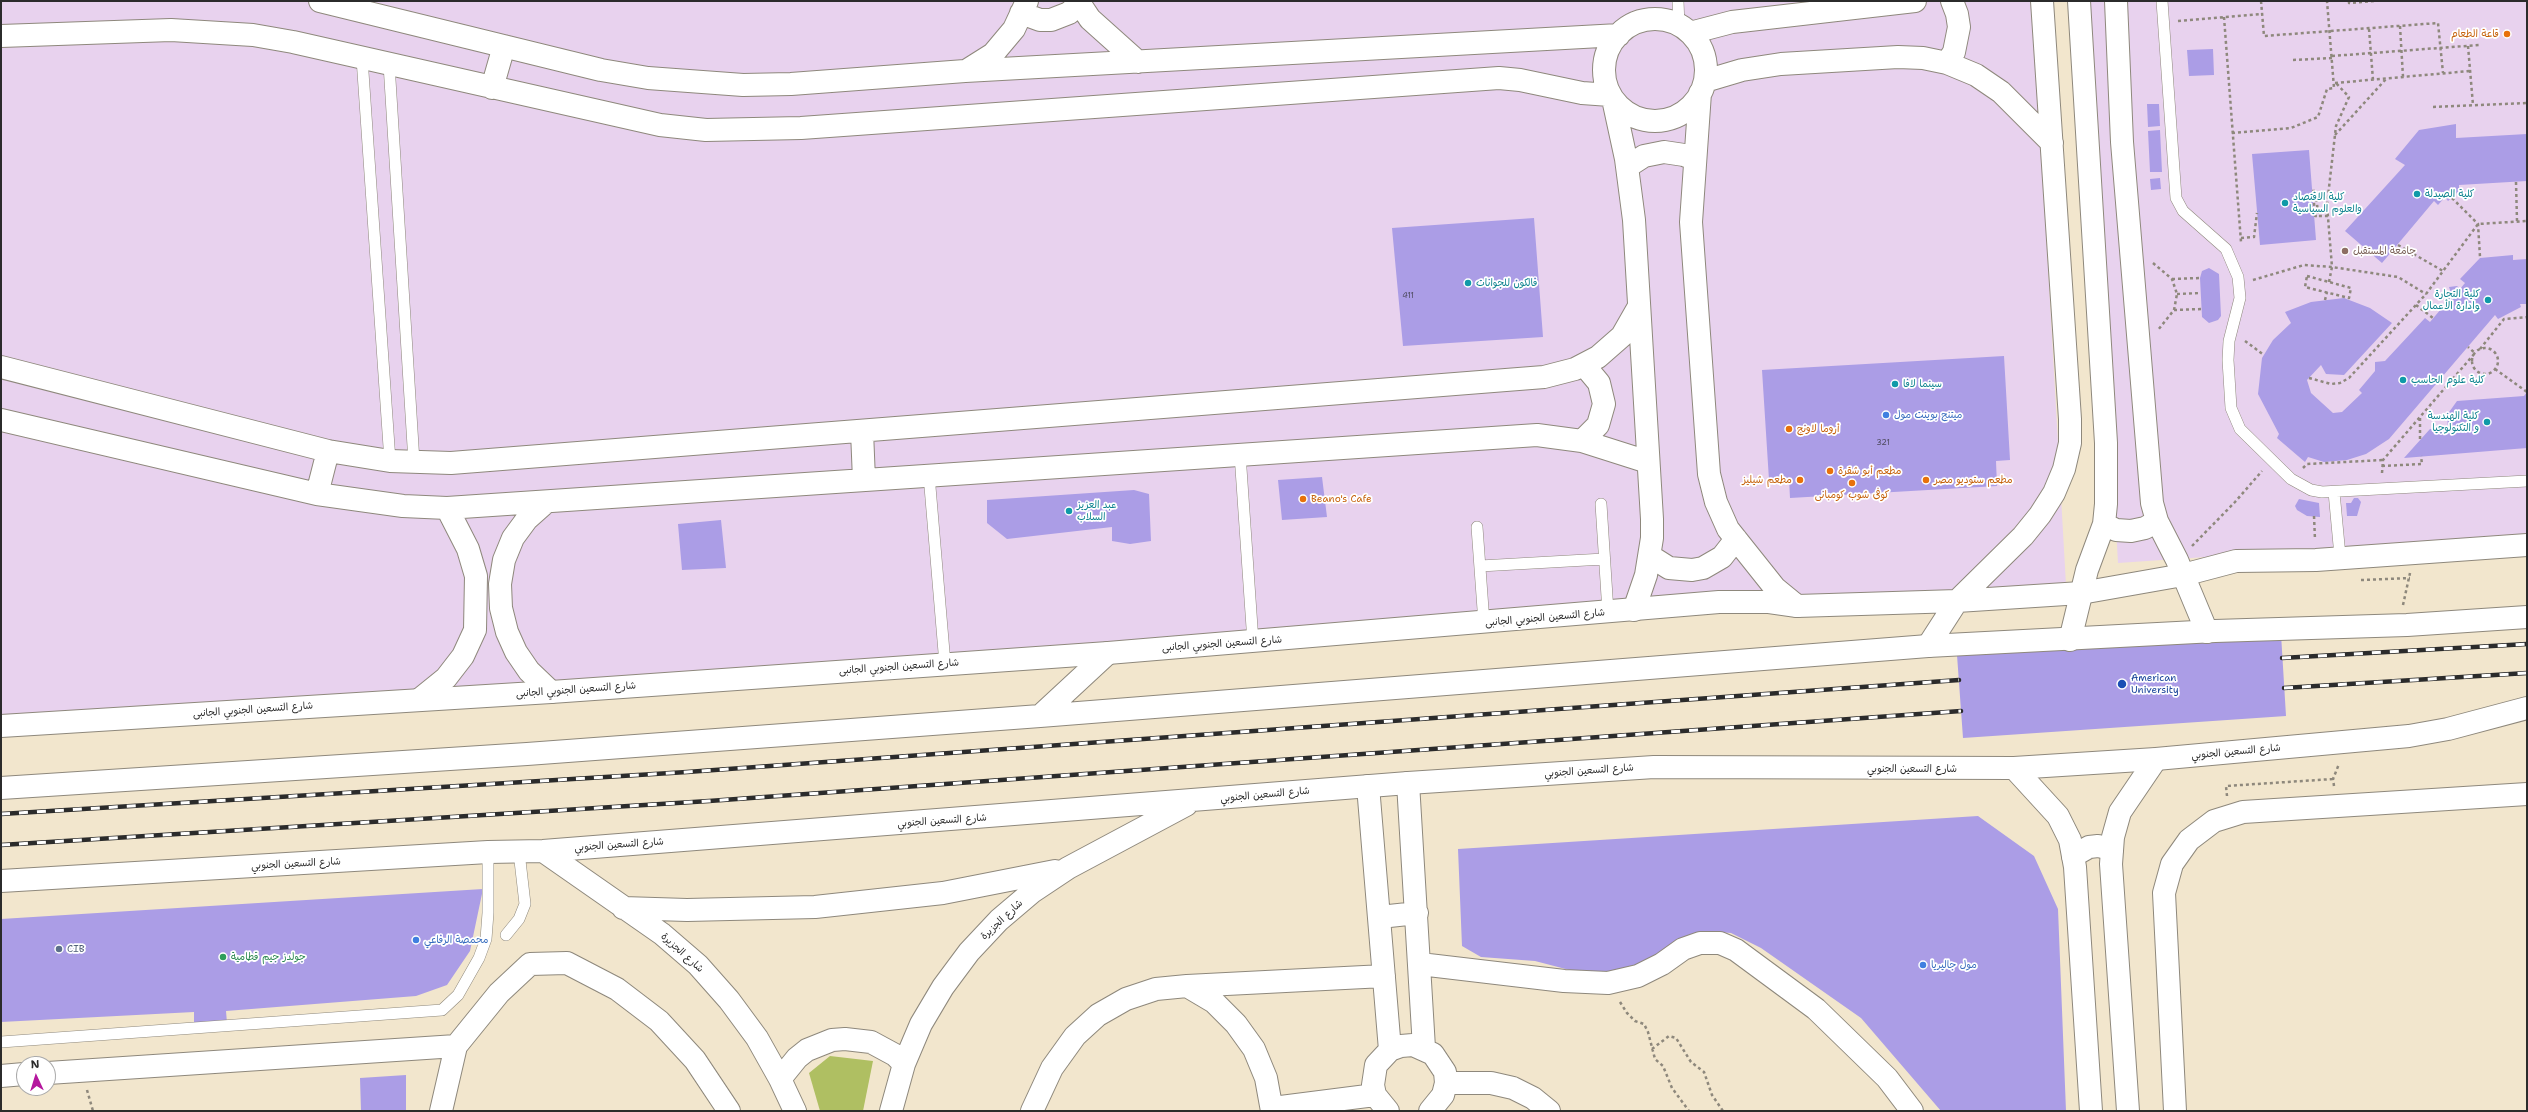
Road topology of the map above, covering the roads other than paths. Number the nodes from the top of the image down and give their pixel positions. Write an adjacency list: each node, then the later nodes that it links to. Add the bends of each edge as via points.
1 (320, 1): 14 (street)
2 (1678, 1): 11 (lane)
3 (1915, 1): 11 (street)
4 (1952, 1): 17 (street, via 1959,27 1956,46)
5 (2042, 1): 23 (street)
6 (2079, 1): 46 (street, via 2106,443)
7 (2116, 1): 45 (street, via 2122,142 2152,503)
8 (2162, 1): 40 (lane, via 2176,198 2183,211 2226,249 2240,285 2239,308 2228,350 2232,408 2240,429 2291,479 2311,490)
9 (1079, 2): 10 (street, via 1069,13 1051,20 1040,20); 16 (street, via 1090,19)
10 (1024, 7): 19 (street, via 1014,29 993,54)
11 (1684, 30): 12 (street, via 1667,21 1647,20 1629,27); 20 (street, via 1704,55)
12 (1619, 35): 16 (street); 22 (street, via 1606,57 1605,76)
13 (1, 36): 15 (street, via 212,31 294,42)
14 (504, 46): 19 (street, via 601,70 696,83 791,84); 21 (street)
15 (362, 58): 18 (street); 34 (lane)
16 (1138, 62): 19 (street)
17 (1947, 63): 20 (street, via 1898,57 1781,64 1742,70); 23 (street, via 1976,75 2001,92)
18 (389, 64): 21 (street); 35 (lane)
19 (965, 71)
20 (1702, 87): 22 (street, via 1683,113 1658,121 1632,116); 24 (street)
21 (492, 88): 22 (street, via 660,125 737,131 1499,78)
22 (1612, 97): 25 (street)
23 (2052, 143): 56 (street, via 2070,443 2064,469 2054,493 2040,515 2023,536)
24 (1694, 159): 25 (street, via 1664,152 1644,156); 48 (street, via 1691,222 1709,474 1716,502 1728,529)
25 (1627, 167): 26 (street, via 1634,220)
26 (1638, 308): 27 (street, via 1628,327 1611,347); 36 (street)
27 (1584, 365): 30 (street, via 1565,373 1544,377); 31 (street, via 1599,383 1604,404 1598,425)
28 (1, 367): 32 (street)
29 (1, 420): 41 (street)
30 (862, 431): 35 (street, via 487,461); 38 (street)
31 (1582, 441): 33 (street, via 1537,435); 36 (street)
32 (328, 451): 34 (street); 41 (street)
33 (1240, 454): 37 (street); 64 (lane)
34 (390, 461): 35 (street)
35 (414, 462)
36 (1648, 462): 50 (street, via 1652,519)
37 (928, 476): 38 (street); 67 (lane)
38 (864, 480): 42 (street)
39 (2527, 481): 40 (lane)
40 (2334, 492): 51 (lane)
41 (317, 494): 44 (street, via 403,506)
42 (545, 503): 44 (street); 68 (street, via 527,519 513,538 504,560 500,584 501,608 507,632 516,652 529,671)
43 (1601, 504): 52 (lane)
44 (447, 508): 69 (street, via 468,549 476,576 475,630 463,656 446,678)
45 (2157, 521): 46 (street, via 2145,528 2131,531 2116,530); 54 (street)
46 (2104, 524): 55 (street)
47 (1477, 527): 53 (lane)
48 (1736, 539): 50 (street, via 1722,557 1703,568 1669,568); 57 (street, via 1775,588)
49 (2527, 545): 51 (street, شارع التسعين الجنوبي الجانبى)
50 (1650, 556): 58 (street)
51 (2340, 556): 54 (street, شارع التسعين الجنوبي الجانبى, via 2316,560 2236,561)
52 (1604, 559): 53 (lane); 59 (lane)
53 (1480, 566): 61 (lane)
54 (2180, 567): 55 (street, شارع التسعين الجنوبي الجانبى); 62 (street)
55 (2081, 592): 56 (street, شارع التسعين الجنوبي الجانبى); 63 (street)
56 (1957, 601): 57 (street, شارع التسعين الجنوبي الجانبى); 65 (street)
57 (1797, 606): 58 (street, شارع التسعين الجنوبي الجانبى, via 1769,602 1725,602)
58 (1634, 610): 59 (street, شارع التسعين الجنوبي الجانبى)
59 (1608, 612): 61 (street, شارع التسعين الجنوبي الجانبى)
60 (2527, 617): 62 (street)
61 (1484, 623): 64 (street, شارع التسعين الجنوبي الجانبى)
62 (2207, 632): 63 (street)
63 (2070, 640): 65 (street)
64 (1253, 642): 66 (street, شارع التسعين الجنوبي الجانبى)
65 (1928, 646): 71 (street)
66 (1108, 653): 67 (street, شارع التسعين الجنوبي الجانبى); 71 (street)
67 (945, 664): 68 (street, شارع التسعين الجنوبي الجانبى)
68 (551, 692): 69 (street, شارع التسعين الجنوبي الجانبى)
69 (420, 700): 72 (street, شارع التسعين الجنوبي الجانبى)
70 (2527, 708): 73 (street, شارع التسعين الجنوبي, via 2448,729 2409,736)
71 (1040, 716): 77 (street, via 527,754)
72 (1, 726)
73 (2156, 759): 74 (street, شارع التسعين الجنوبي); 80 (street, via 2120,812 2112,837)
74 (2014, 768): 75 (street, شارع التسعين الجنوبي, via 1668,767); 84 (street, via 2058,816 2070,840)
75 (1408, 783): 76 (street, شارع التسعين الجنوبي); 88 (street)
76 (1368, 786): 79 (street, شارع التسعين الجنوبي); 89 (street)
77 (1, 788)
78 (2527, 794): 116 (street, via 2243,812 2214,821 2195,834 2172,864 2164,893)
79 (1193, 802): 81 (street, شارع التسعين الجنوبي); 85 (street, شارع الجزيرة)
80 (2112, 849): 84 (street, via 2089,847); 115 (street)
81 (544, 851): 83 (street, شارع التسعين الجنوبي); 87 (street, شارع الجزيرة)
82 (488, 852): 83 (street, شارع التسعين الجنوبي); 86 (street, شارع التسعين الجنوبي); 94 (lane, via 486,939 479,958 458,995 442,1010)
83 (519, 852): 90 (lane, via 525,904 519,919)
84 (2073, 856): 114 (street)
85 (1068, 868): 87 (street, via 943,893 816,907 687,910); 98 (street, شارع الجزيرة, via 1032,892 999,920 969,952 943,987 925,1018)
86 (1, 881)
87 (623, 908): 102 (street, شارع الجزيرة, via 698,965 729,1000 757,1038)
88 (1417, 913): 89 (street); 91 (street)
89 (1380, 917): 92 (street)
90 (506, 935)
91 (1420, 964): 96 (street); 113 (street, via 1564,981 1608,983 1638,976 1662,964 1683,949 1700,943 1720,943 1736,950 1816,1009 1887,1078)
92 (1384, 976): 93 (street); 97 (street)
93 (1187, 986): 105 (street, via 1214,1002 1236,1024 1254,1049 1266,1078); 111 (street, via 1148,992 1126,999 1098,1015 1075,1036 1052,1068)
94 (1, 1042)
95 (456, 1046): 99 (street); 107 (street); 108 (street, via 500,993 530,964 567,963 617,989 659,1022 695,1060)
96 (1424, 1048): 97 (street, via 1413,1045); 103 (street, via 1440,1062)
97 (1390, 1050): 104 (street, via 1376,1065 1372,1085)
98 (904, 1064): 102 (street, via 895,1055 871,1042 845,1039 826,1042 807,1050); 110 (street, شارع الجزيرة)
99 (56, 1071)
100 (16, 1075): 101 (street)
101 (1, 1076)
102 (780, 1078): 109 (street, شارع الجزيرة)
103 (1446, 1083): 106 (street, via 1491,1083 1513,1088 1534,1098); 112 (street, via 1443,1095)
104 (1382, 1103): 105 (street)
105 (1272, 1110)
106 (1547, 1110)
107 (442, 1111)
108 (729, 1111)
109 (795, 1111)
110 (891, 1111)
111 (1032, 1111)
112 (1430, 1111)
113 (1912, 1111)
114 (2090, 1111)
115 (2128, 1111)
116 (2175, 1111)

